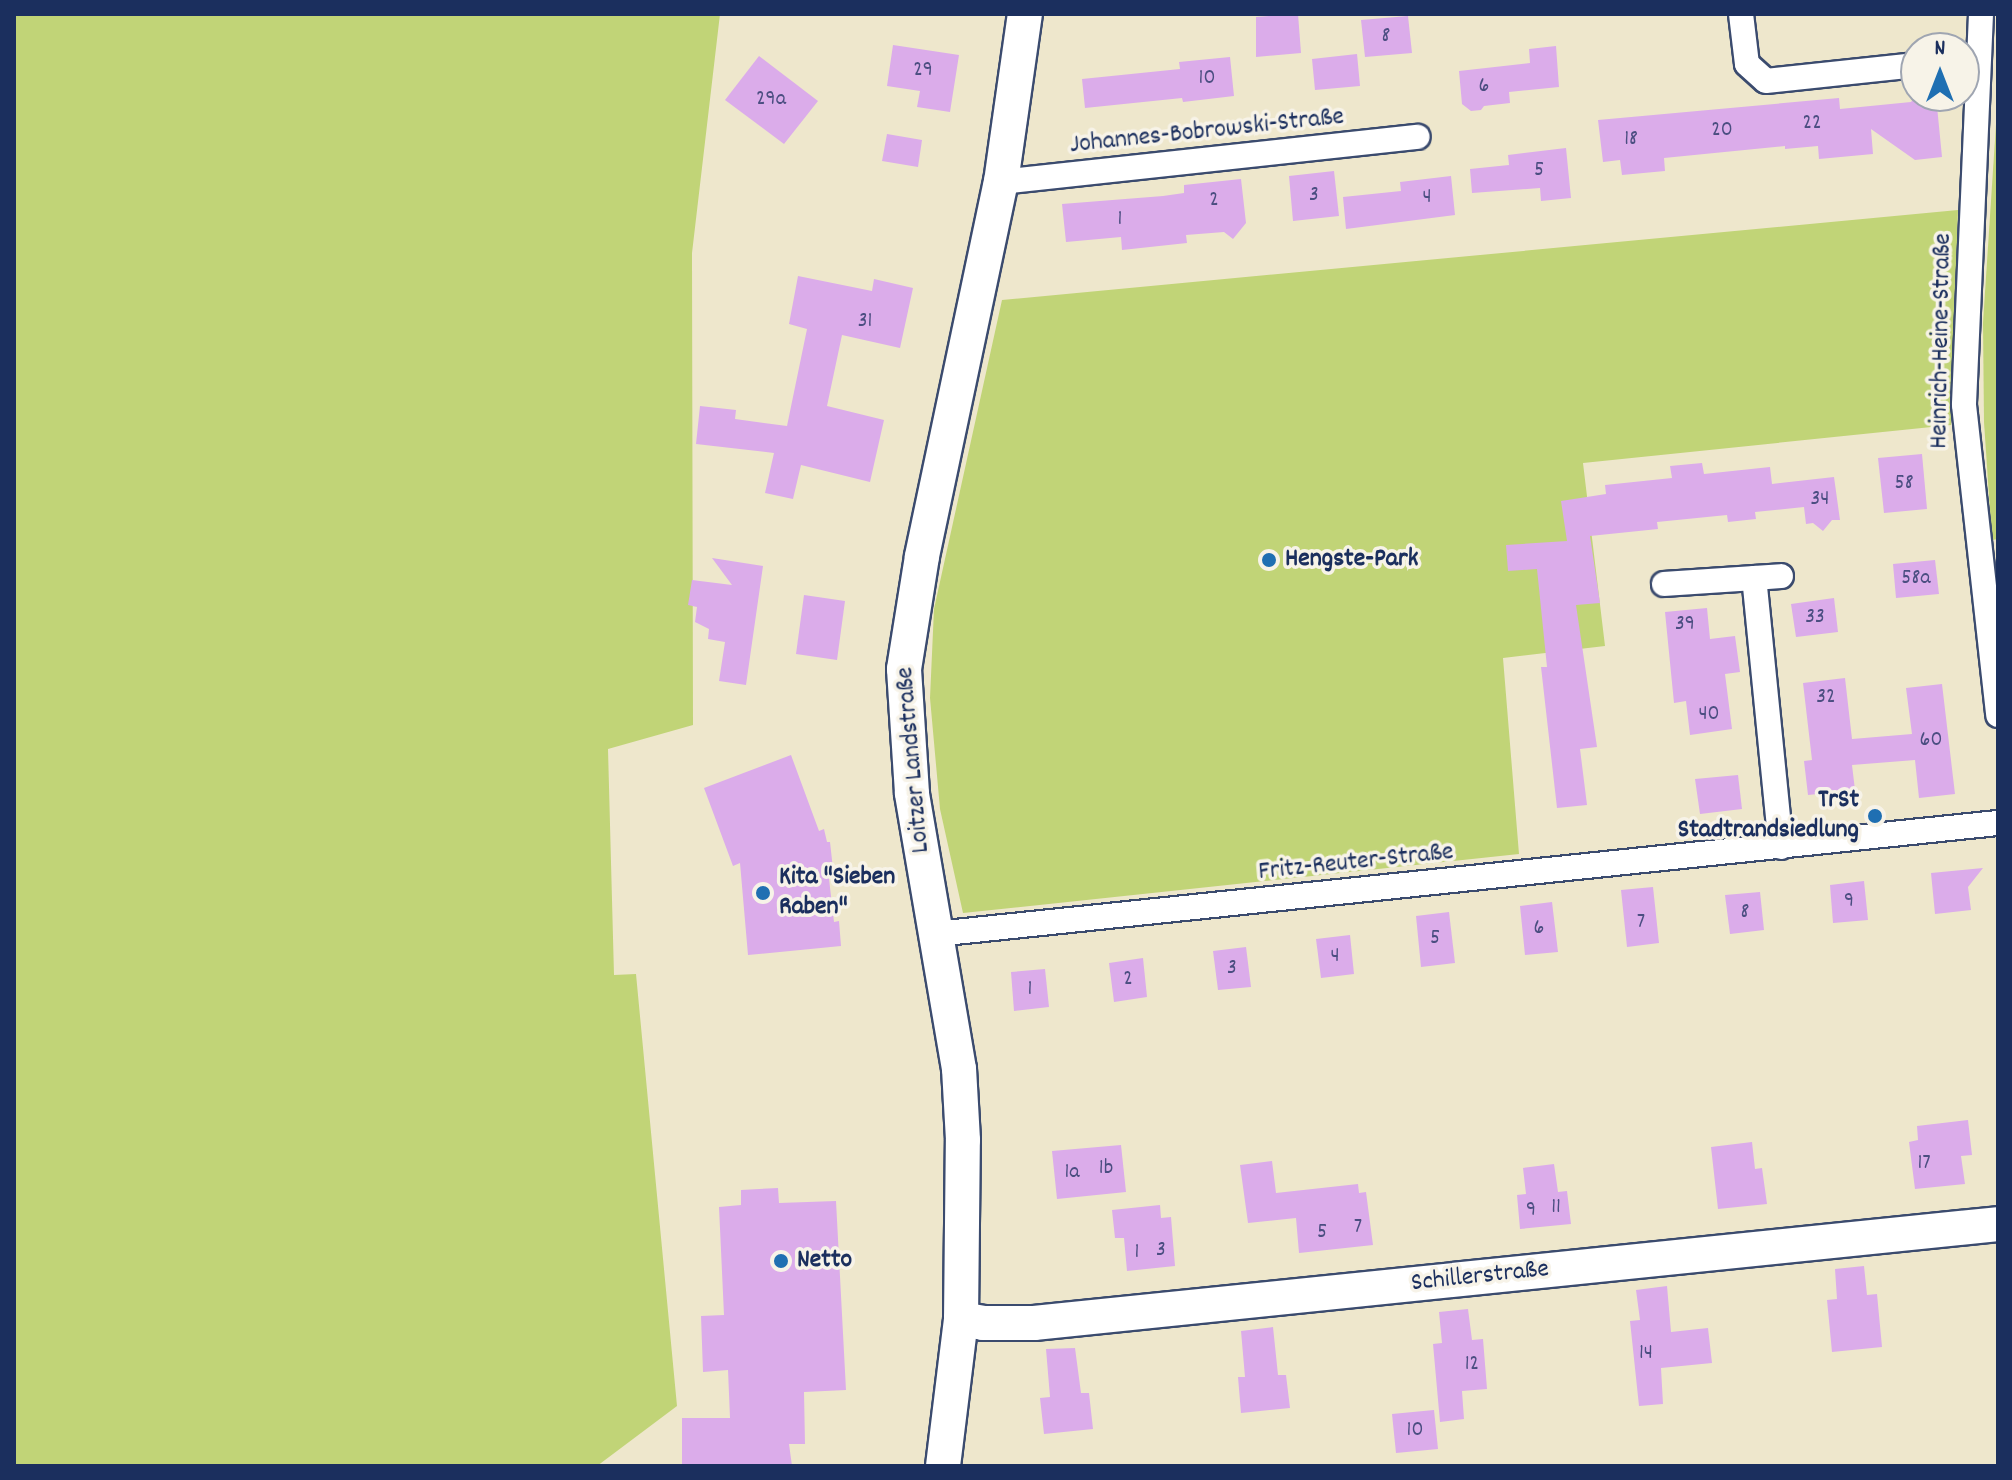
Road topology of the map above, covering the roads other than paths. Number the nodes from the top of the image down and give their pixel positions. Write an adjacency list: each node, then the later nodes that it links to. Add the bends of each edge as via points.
1 (1025, 14): 6 (main road, Loitzer Landstraße)
2 (1741, 14): 3 (street, via 1747,64 1766,81)
3 (1900, 67)
4 (1970, 112): 10 (street, Heinrich-Heine-Straße, via 1964,405)
5 (1418, 137): 6 (street, Johannes-Bobrowski-Straße)
6 (1001, 182): 13 (main road, Loitzer Landstraße, via 907,633 904,669 912,793)
7 (1781, 576): 8 (street)
8 (1754, 578): 9 (street); 12 (street)
9 (1664, 584)
10 (1998, 715)
11 (1998, 823): 12 (street, Fritz-Reuter-Straße)
12 (1781, 847): 13 (street, Fritz-Reuter-Straße)
13 (936, 934): 15 (main road, Loitzer Landstraße, via 960,1084)
14 (1998, 1224): 15 (main road, Schillerstraße, via 1034,1323)
15 (961, 1319): 16 (main road, Loitzer Landstraße)
16 (943, 1466)

